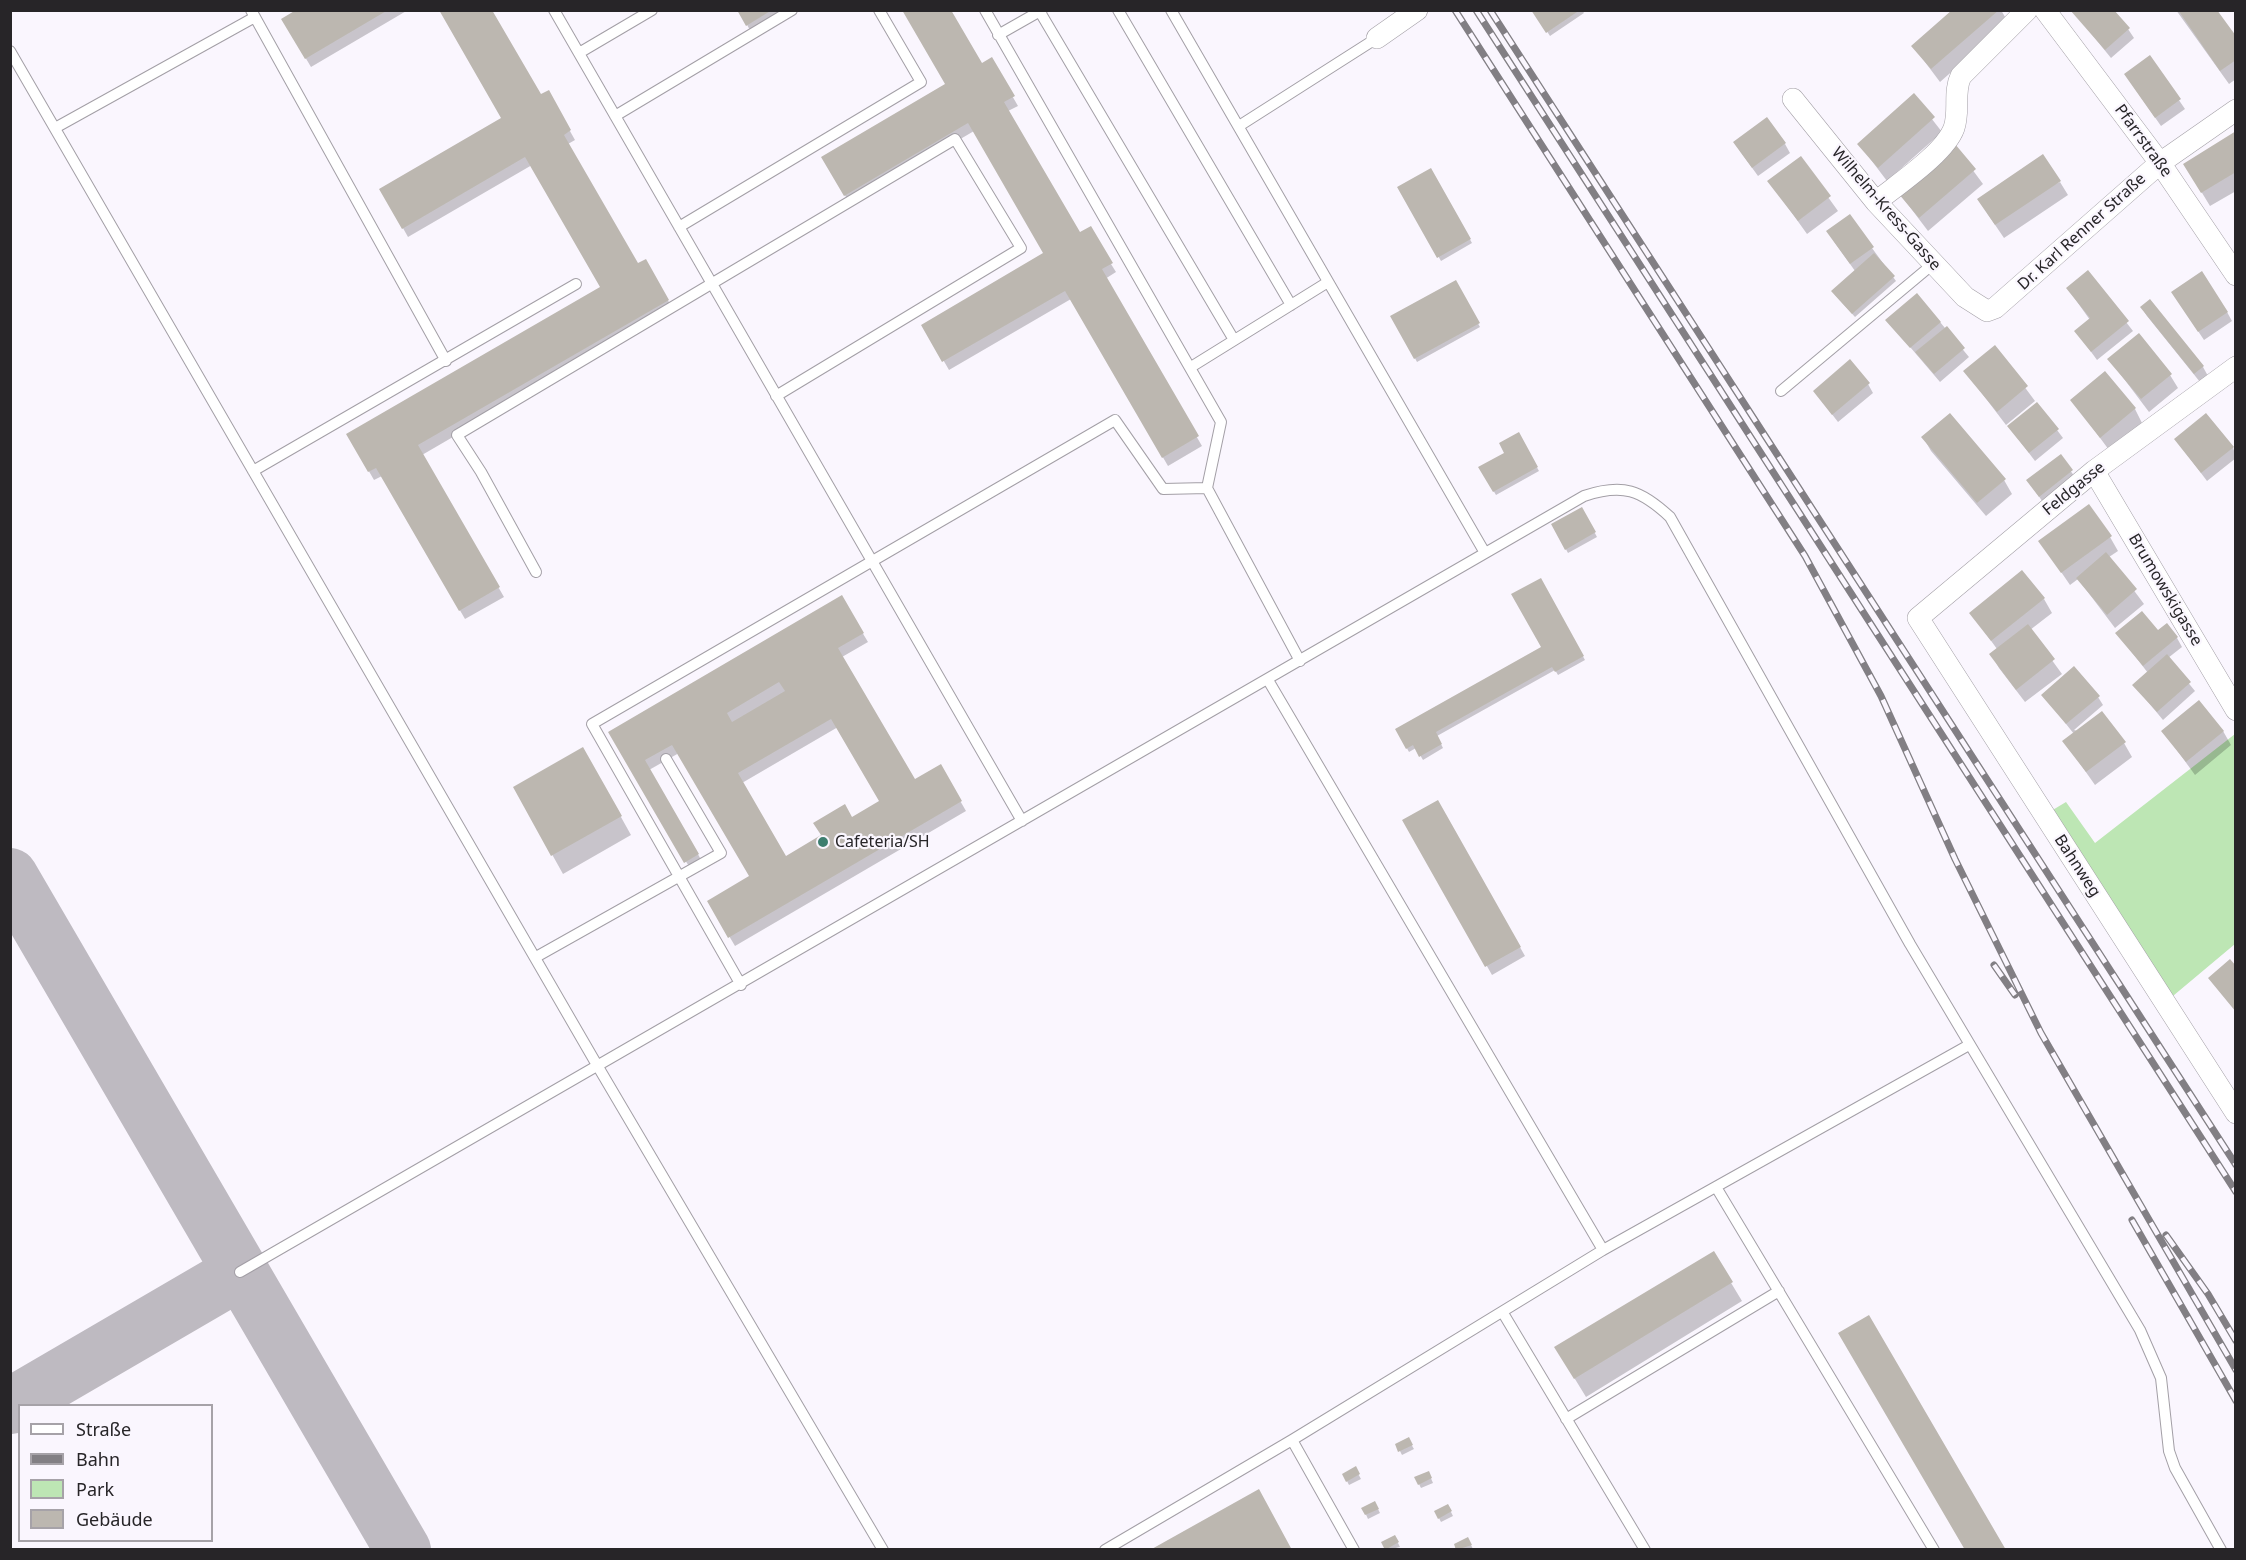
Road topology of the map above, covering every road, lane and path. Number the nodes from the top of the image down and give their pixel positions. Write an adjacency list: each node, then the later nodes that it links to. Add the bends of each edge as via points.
1 (554, 10): 16 (lane)
2 (652, 10): 16 (lane)
3 (792, 10): 19 (lane)
4 (879, 10): 24 (lane, via 921,82)
5 (985, 10): 13 (lane)
6 (1118, 10): 30 (lane)
7 (1172, 10): 20 (lane)
8 (1417, 10): 14 (street)
9 (2027, 10): 23 (street, via 1960,76 1956,121 1946,142)
10 (2045, 10): 22 (street, Pfarrstraße)
11 (1041, 11): 13 (lane); 32 (lane)
12 (253, 14): 21 (lane); 33 (lane)
13 (998, 35): 34 (lane)
14 (1377, 38): 20 (lane)
15 (10, 51): 21 (lane)
16 (579, 53): 19 (lane)
17 (1793, 99): 23 (street, Wilhelm-Kress-Gasse)
18 (2235, 110): 22 (street, Dr. Karl Renner Straße)
19 (615, 116): 24 (lane)
20 (1239, 126): 27 (lane)
21 (55, 128): 38 (lane)
22 (2160, 163): 26 (street, Pfarrstraße); 31 (street, Dr. Karl Renner Straße)
23 (1876, 202): 25 (street, Wilhelm-Kress-Gasse)
24 (679, 227): 29 (lane)
25 (1933, 264): 31 (street, Wilhelm-Kress-Gasse, via 1965,297); 36 (lane)
26 (2235, 276)
27 (1328, 282): 30 (lane); 41 (lane)
28 (576, 284): 33 (lane)
29 (713, 285): 37 (lane); 37 (lane, via 955,139 1021,248); 43 (lane, via 457,435)
30 (1291, 305): 32 (lane)
31 (1987, 311)
32 (1234, 340): 34 (lane)
33 (446, 360): 38 (lane)
34 (1191, 367): 40 (lane, via 1221,422)
35 (2235, 367): 39 (street, Feldgasse)
36 (1781, 391)
37 (776, 396): 42 (lane)
38 (253, 471): 51 (lane)
39 (2094, 471): 44 (street, Feldgasse); 47 (street, Brumowskigasse)
40 (1206, 488): 42 (lane, via 1162,489 1114,420); 45 (lane)
41 (1485, 553): 45 (lane); 53 (lane, via 1584,496 1608,488 1630,490 1651,499 1670,517)
42 (873, 563): 49 (lane); 50 (lane, via 592,724)
43 (536, 572)
44 (1918, 618): 55 (street, Bahnweg)
45 (1300, 661): 46 (lane)
46 (1268, 680): 49 (lane); 57 (lane)
47 (2235, 710)
48 (666, 759): 50 (lane, via 721,853)
49 (1022, 820): 52 (lane)
50 (680, 876): 51 (lane); 52 (lane)
51 (536, 957): 54 (lane)
52 (741, 985): 54 (lane)
53 (1969, 1045): 56 (lane); 68 (lane, via 2153,1354 2161,1378 2169,1451)
54 (597, 1065): 58 (lane); 63 (lane)
55 (2235, 1113)
56 (1716, 1186): 57 (lane); 59 (lane)
57 (1603, 1250): 60 (lane)
58 (240, 1272)
59 (1779, 1291): 61 (lane); 67 (lane)
60 (1503, 1313): 61 (lane); 62 (lane)
61 (1566, 1419): 66 (lane)
62 (1292, 1440): 64 (lane); 65 (lane)
63 (883, 1550)
64 (1105, 1550)
65 (1354, 1550)
66 (1645, 1550)
67 (1934, 1550)
68 (2221, 1550)

